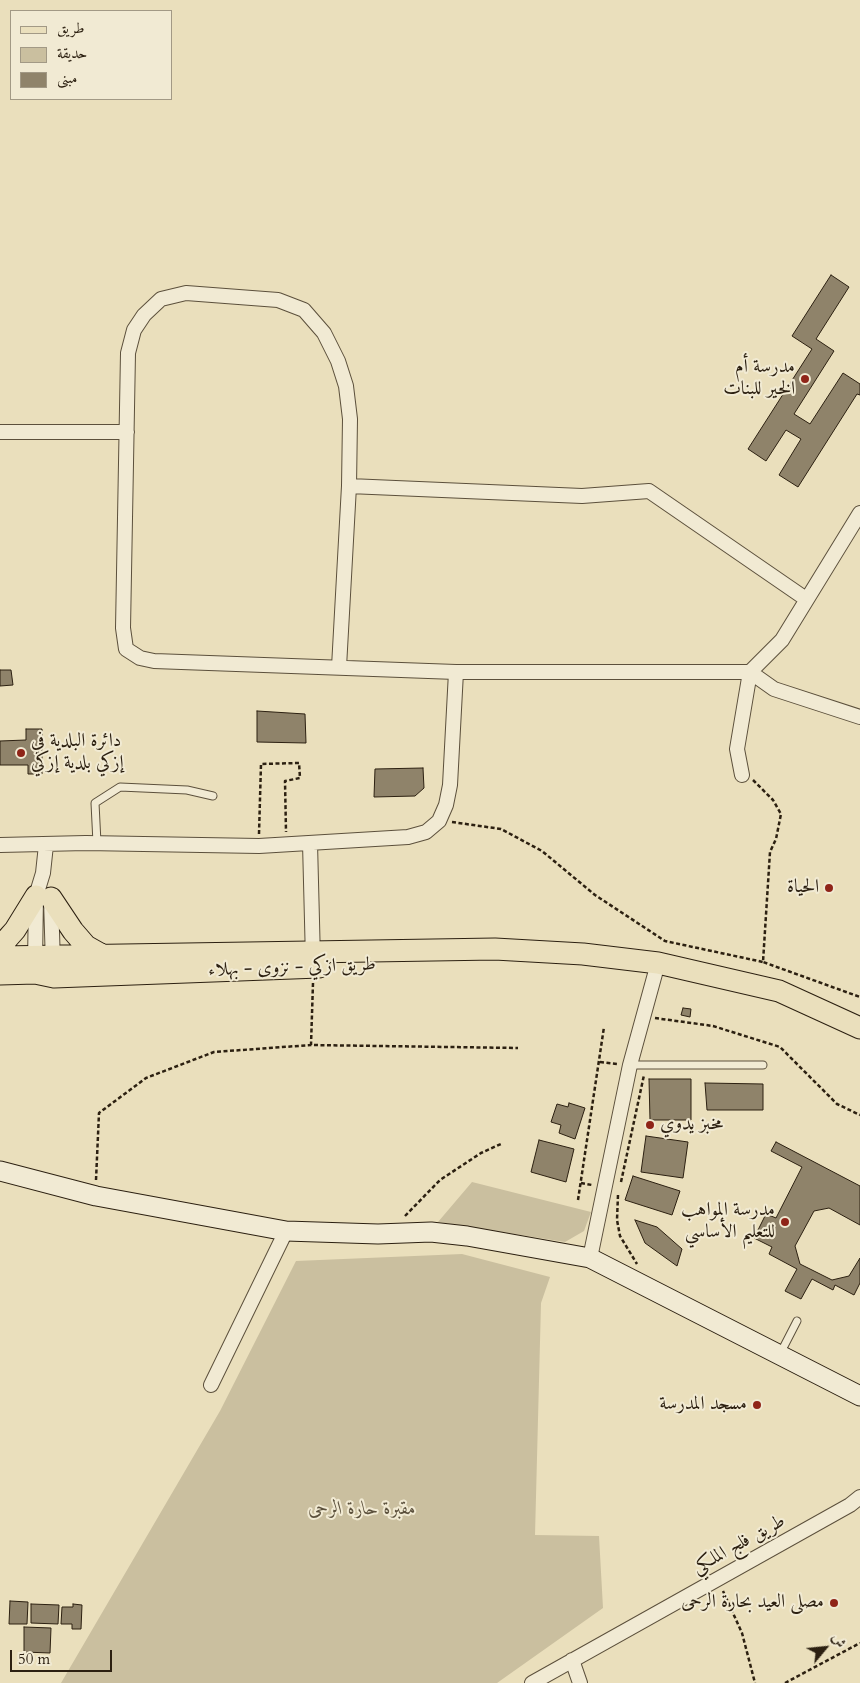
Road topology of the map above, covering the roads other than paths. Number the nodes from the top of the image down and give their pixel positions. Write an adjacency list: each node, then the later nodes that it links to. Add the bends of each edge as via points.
1 (0, 432): 2 (street)
2 (127, 432): 3 (street, via 128,353 134,330 144,315 161,300 186,293 278,300 304,310 324,333 338,361 346,386 350,419); 6 (street, via 123,628 126,649 140,658 154,661)
3 (350, 486): 5 (street, via 582,496 648,491); 6 (street)
4 (860, 513): 5 (street)
5 (806, 598): 8 (street, via 782,640)
6 (339, 667): 7 (street)
7 (456, 672): 8 (street); 13 (street, via 450,785 439,820 426,832 408,837)
8 (750, 672): 9 (street, via 774,689); 10 (street, via 737,750)
9 (860, 717)
10 (742, 775)
11 (213, 796): 12 (lane, via 187,790 120,786 95,803)
12 (97, 843): 13 (street, via 259,846); 15 (street)
13 (310, 843): 20 (street)
14 (0, 845): 15 (street)
15 (46, 845): 16 (street)
16 (43, 897): 17 (main road); 18 (main road, via 86,946); 22 (street)
17 (0, 947)
18 (102, 955): 20 (main road, طريق ازكي - نزوى - بهلاء); 22 (main road, طريق ازكي - نزوى - بهلاء)
19 (0, 957): 22 (main road, طريق ازكي - نزوى - بهلاء)
20 (314, 960): 21 (main road, طريق ازكي - نزوى - بهلاء, via 490,962 583,954); 22 (main road, طريق ازكي - نزوى - بهلاء)
21 (658, 963): 24 (main road, طريق ازكي - نزوى - بهلاء, via 779,991); 25 (street)
22 (44, 966): 23 (main road, طريق ازكي - نزوى - بهلاء)
23 (0, 974)
24 (860, 1028)
25 (630, 1065): 26 (lane); 29 (street)
26 (763, 1065)
27 (0, 1171): 28 (street, via 96,1196)
28 (286, 1231): 29 (street, via 430,1232); 32 (street)
29 (590, 1258): 31 (street)
30 (797, 1321): 31 (lane)
31 (780, 1354): 33 (street)
32 (210, 1385)
33 (860, 1396)
34 (860, 1497): 35 (street, طريق فلج الملكي)
35 (572, 1660): 36 (street, طريق فلج الملكي); 37 (street)
36 (532, 1683)
37 (580, 1683)

